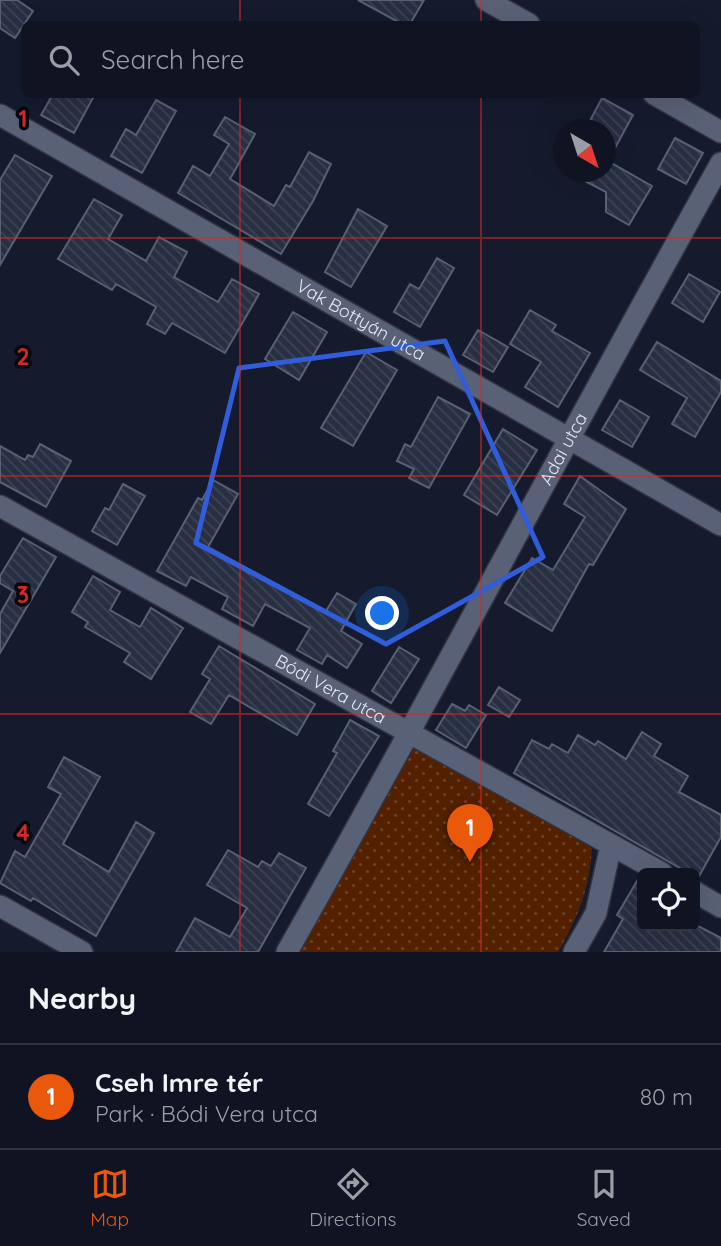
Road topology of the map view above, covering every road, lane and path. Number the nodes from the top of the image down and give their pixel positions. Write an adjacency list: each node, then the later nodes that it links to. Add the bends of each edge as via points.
1 (486, 0): 2 (street)
2 (524, 21)
3 (661, 98): 5 (street)
4 (0, 115): 7 (street, Vak Bottyán utca)
5 (721, 132)
6 (721, 163): 7 (street, Adai utca)
7 (567, 438): 9 (street, Vak Bottyán utca); 10 (street, Adai utca)
8 (0, 506): 10 (street, Bódi Vera utca)
9 (721, 525)
10 (410, 736): 11 (street, Bódi Vera utca); 17 (street, Adai utca)
11 (611, 845): 12 (street, Bódi Vera utca); 18 (street, via 596,913)
12 (653, 868)
13 (700, 895): 15 (street)
14 (0, 906): 16 (street)
15 (721, 906)
16 (82, 952)
17 (287, 952)
18 (573, 952)

